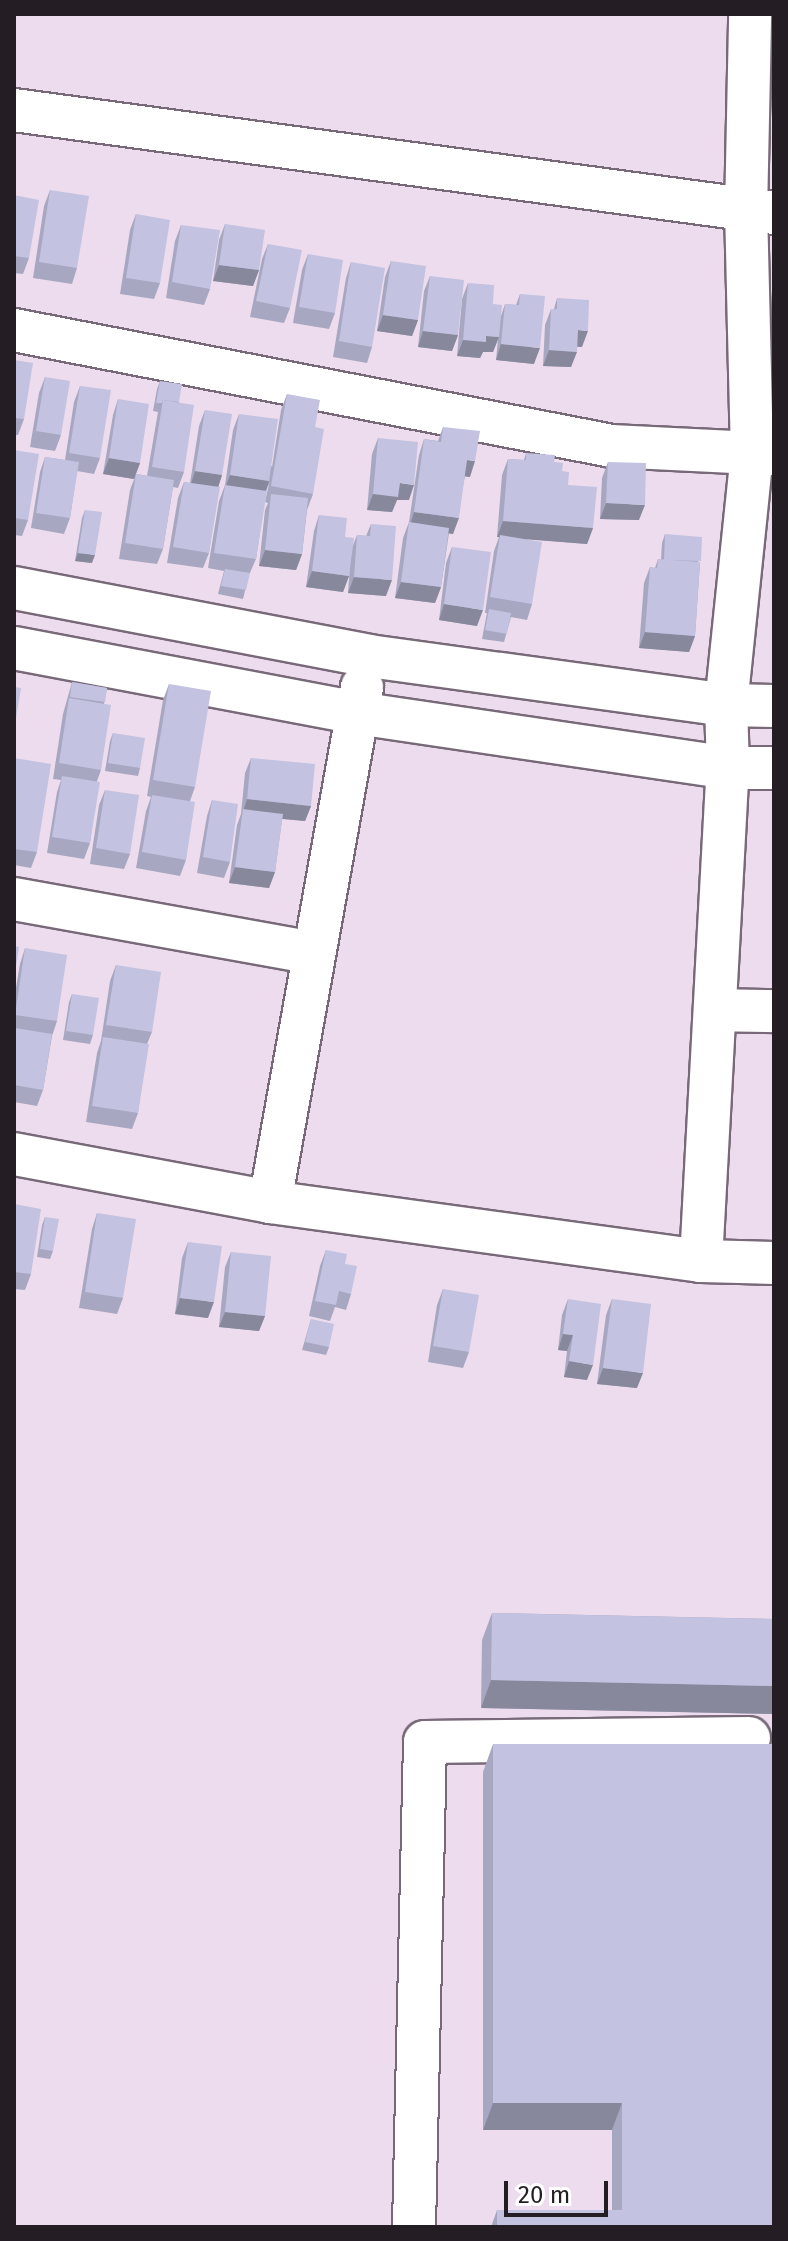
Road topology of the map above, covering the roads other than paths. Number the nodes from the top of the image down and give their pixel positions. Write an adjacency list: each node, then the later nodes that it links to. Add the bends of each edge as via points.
1 (750, 14): 3 (street)
2 (14, 110): 3 (street)
3 (760, 213): 5 (street)
4 (14, 330): 5 (street, via 612,446)
5 (763, 454): 9 (street)
6 (14, 588): 8 (street)
7 (14, 648): 11 (street)
8 (369, 656): 9 (street); 11 (street)
9 (726, 705): 10 (street); 12 (street)
10 (774, 706)
11 (357, 713): 12 (street); 15 (street)
12 (728, 768): 13 (street); 16 (street)
13 (774, 768)
14 (14, 899): 15 (street)
15 (313, 953): 19 (street)
16 (715, 1010): 17 (street); 20 (street)
17 (774, 1011)
18 (14, 1154): 19 (street)
19 (270, 1202): 20 (street)
20 (701, 1261): 21 (street)
21 (774, 1263)
22 (749, 1738): 23 (street, via 425,1742)
23 (414, 2227)

